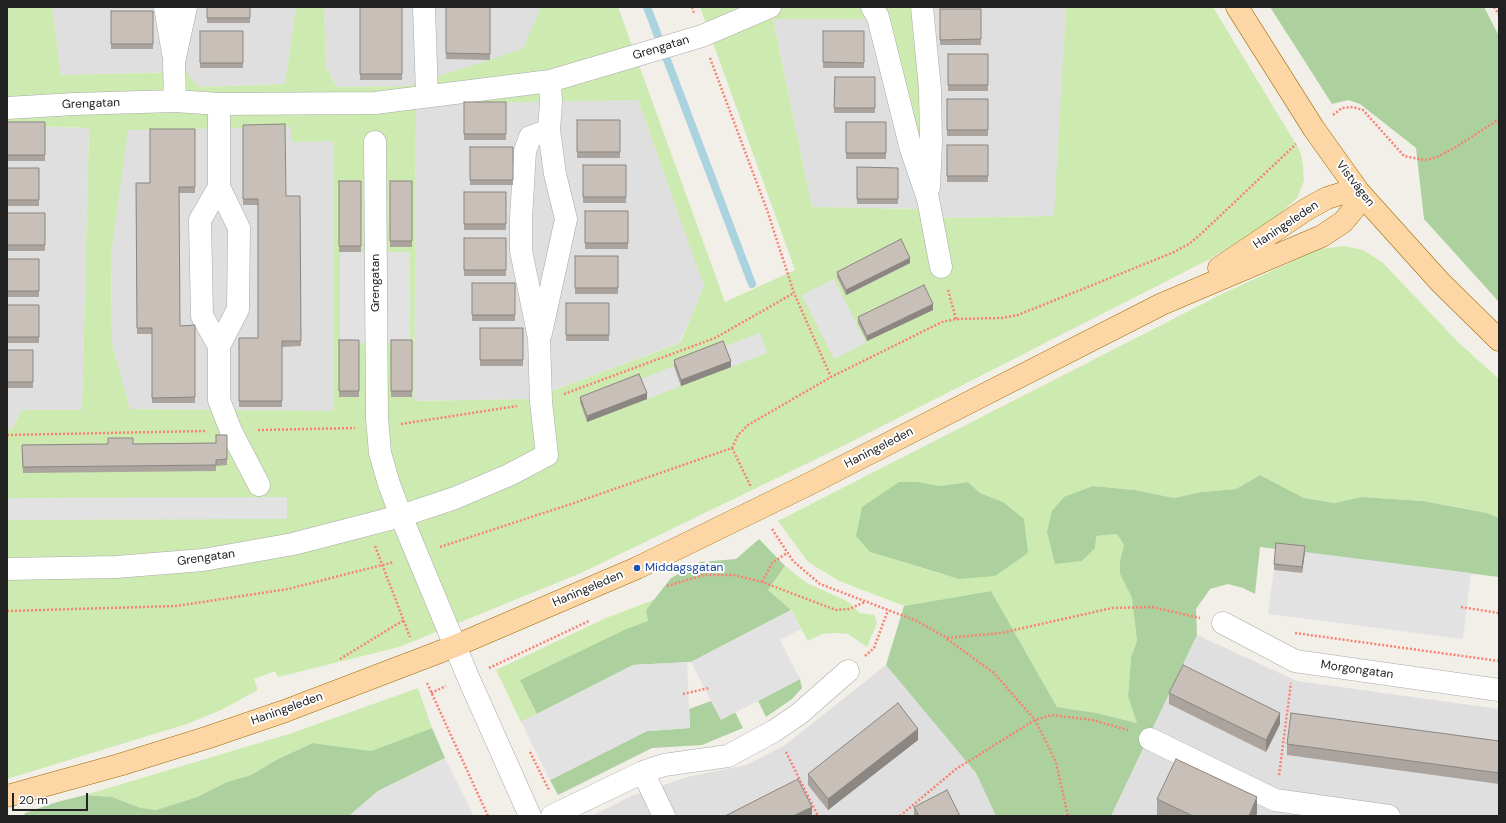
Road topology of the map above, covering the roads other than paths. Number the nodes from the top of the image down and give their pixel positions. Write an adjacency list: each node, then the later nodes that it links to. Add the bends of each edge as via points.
1 (164, 7): 8 (street)
2 (186, 7): 8 (street)
3 (424, 7): 10 (street)
4 (770, 7): 9 (street, Grengatan, via 702,36)
5 (872, 7): 18 (street, via 878,17 911,149)
6 (922, 7): 18 (street, via 930,90)
7 (1237, 7): 17 (main road, Vistvägen, via 1314,130)
8 (174, 62): 11 (street)
9 (550, 81): 10 (street, Grengatan); 14 (street, Grengatan)
10 (427, 95): 12 (street, Grengatan, via 375,103)
11 (175, 101): 12 (street, Grengatan); 13 (street, Grengatan)
12 (219, 104): 16 (street)
13 (7, 108)
14 (548, 130): 21 (street, Grengatan, via 566,219); 21 (street, Grengatan, via 530,137 525,151 521,218 521,251)
15 (375, 142): 25 (street, Grengatan, via 377,427 380,453)
16 (219, 187): 23 (street, via 239,228 238,309); 23 (street, via 200,220 202,316)
17 (1359, 192): 20 (main road, Haningeleden, via 1334,196 1307,209 1253,247); 20 (main road, Haningeleden, via 1353,210 1343,222 1322,236); 22 (main road, Vistvägen, via 1440,282)
18 (928, 199): 19 (street)
19 (941, 267)
20 (1162, 304): 28 (main road, Haningeleden, via 809,484 637,568)
21 (539, 338): 25 (street, Grengatan, via 541,402 547,455 509,475 455,498)
22 (1499, 340)
23 (219, 346): 24 (street, via 219,400)
24 (259, 485)
25 (401, 516): 26 (street, Grengatan, via 293,544 203,560 116,568); 28 (street, Grengatan)
26 (7, 569)
27 (1223, 623): 30 (street, Morgongatan, via 1295,661)
28 (455, 646): 33 (main road, Haningeleden, via 209,737); 36 (street, via 502,758)
29 (848, 671): 32 (street, via 798,714 774,731 728,756 664,765)
30 (1499, 690)
31 (1150, 739): 35 (street, via 1275,800)
32 (643, 772): 34 (street); 37 (street)
33 (7, 796)
34 (556, 814)
35 (1354, 814): 38 (street)
36 (530, 816)
37 (664, 816)
38 (1389, 816)

